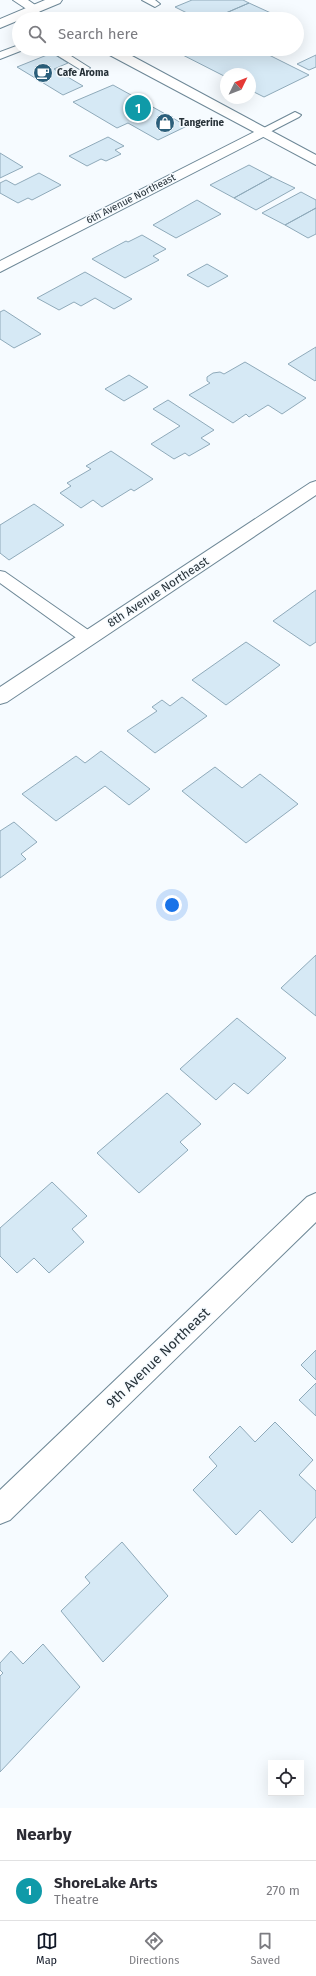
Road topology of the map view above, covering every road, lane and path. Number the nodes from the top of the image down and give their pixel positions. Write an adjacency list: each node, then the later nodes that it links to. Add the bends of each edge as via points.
1 (19, 0): 3 (street)
2 (56, 0): 3 (street)
3 (35, 9): 4 (street); 5 (street)
4 (28, 12)
5 (41, 12)
6 (12, 19): 7 (street)
7 (0, 24)
8 (12, 51): 9 (lane)
9 (0, 56)
10 (64, 56): 12 (lane)
11 (122, 56): 14 (street)
12 (85, 68)
13 (295, 115): 14 (lane)
14 (262, 132): 15 (street); 16 (street, 6th Avenue Northeast)
15 (316, 161)
16 (0, 267)
17 (316, 487): 19 (street, 8th Avenue Northeast)
18 (0, 576): 19 (lane)
19 (88, 638): 20 (street, 8th Avenue Northeast)
20 (0, 697)
21 (316, 1205): 22 (street, 9th Avenue Northeast)
22 (0, 1510)

